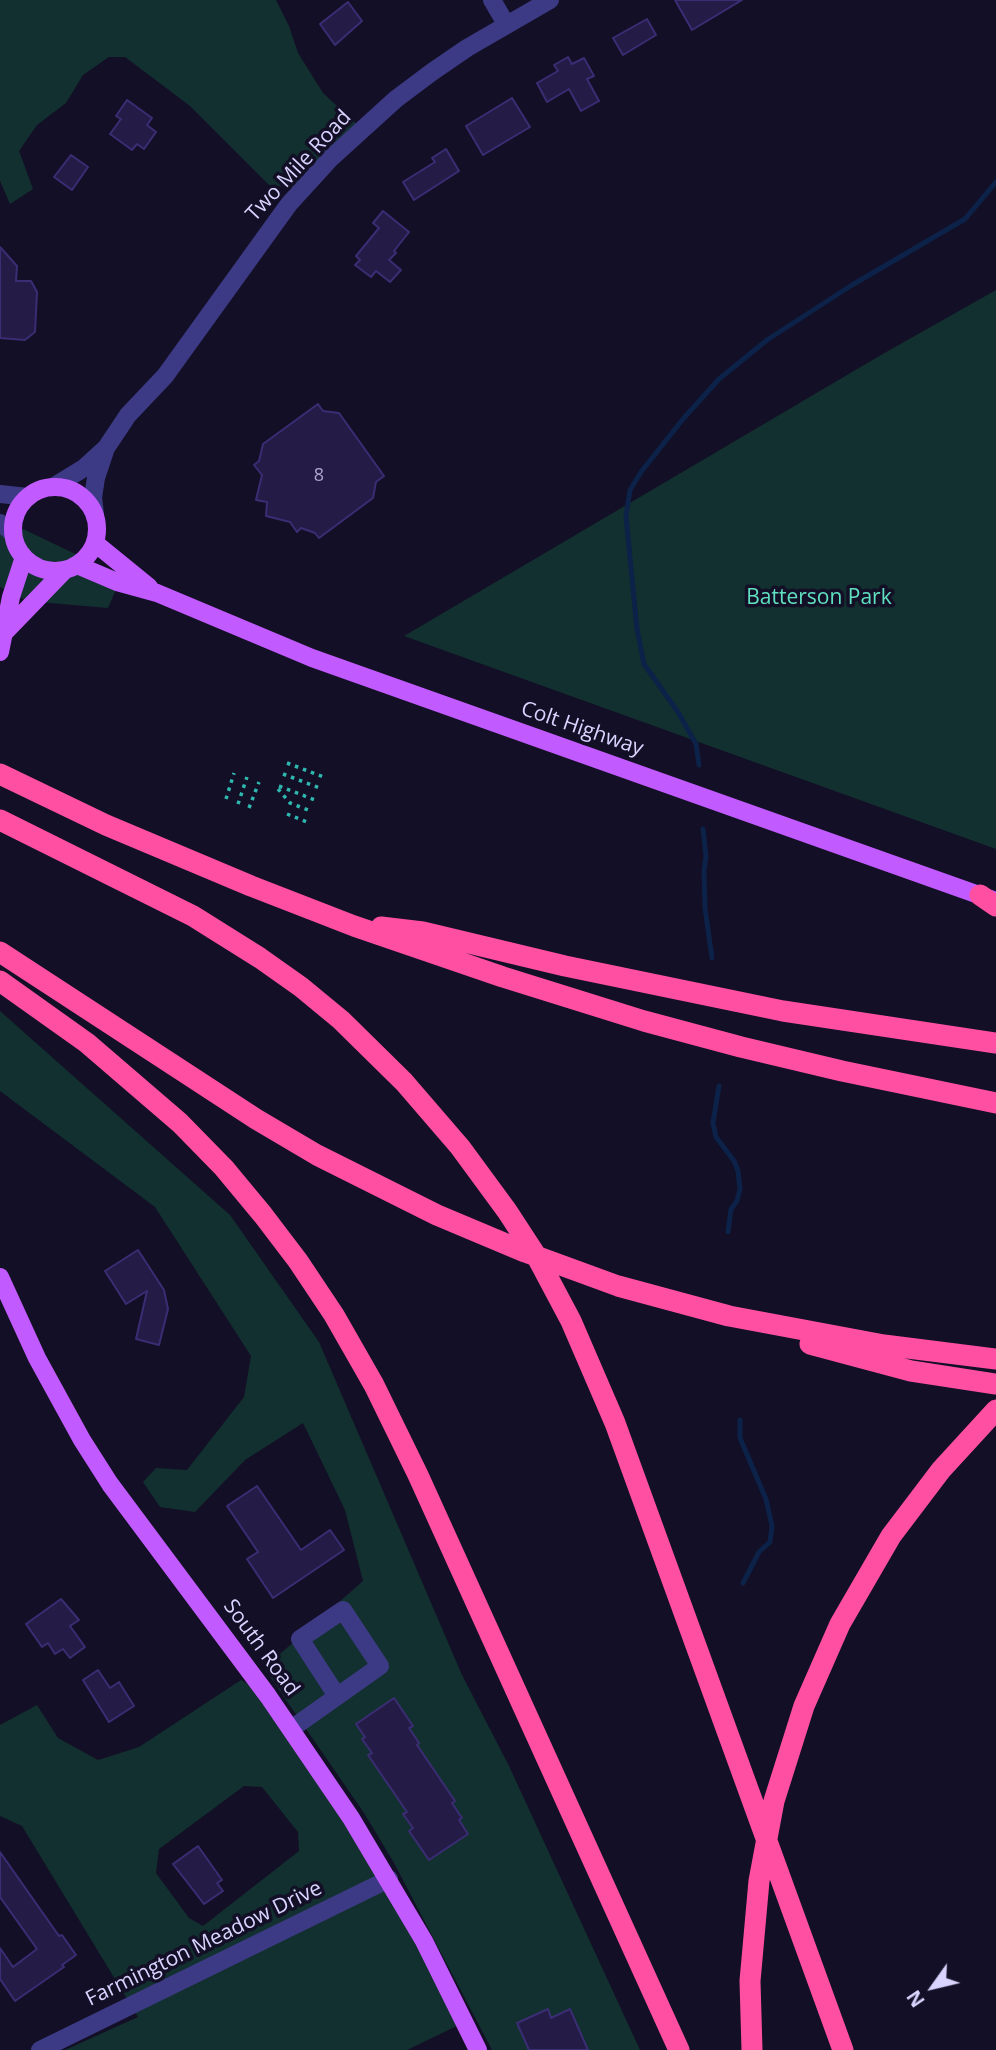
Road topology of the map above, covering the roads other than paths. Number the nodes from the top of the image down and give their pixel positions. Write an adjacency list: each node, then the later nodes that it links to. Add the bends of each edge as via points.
1 (492, 0): 3 (street)
2 (550, 0): 3 (street, Two Mile Road)
3 (506, 24): 4 (street, Two Mile Road, via 396,99 331,158 289,204 165,376 128,415)
4 (106, 448): 5 (street, Two Mile Road); 8 (street, Two Mile Road, via 96,478)
5 (53, 487): 7 (main road); 8 (main road, via 78,494)
6 (0, 494): 7 (street)
7 (28, 497): 9 (main road)
8 (95, 514): 10 (main road)
9 (6, 528): 11 (main road)
10 (95, 544): 12 (main road, via 88,556); 13 (main road, Colt Highway)
11 (24, 557): 12 (main road, via 49,571); 14 (main road)
12 (71, 568): 13 (main road, Colt Highway); 14 (main road)
13 (157, 593): 18 (main road, Colt Highway, via 323,662)
14 (5, 632): 15 (main road)
15 (0, 652)
16 (0, 774): 19 (highway, via 160,848)
17 (0, 820): 36 (highway, via 193,916 301,987 418,1097 507,1211 571,1321 611,1413)
18 (991, 901)
19 (354, 926): 22 (highway, via 423,932 758,1006); 23 (highway, via 644,1021 817,1065)
20 (0, 952): 25 (highway, via 283,1135 358,1177 525,1252 618,1286)
21 (0, 981): 34 (highway, via 87,1043 180,1123 263,1215 334,1315 418,1475)
22 (996, 1043)
23 (996, 1103)
24 (0, 1278): 30 (main road, South Road, via 37,1358 110,1484)
25 (729, 1316): 26 (highway, via 884,1345); 27 (highway, via 867,1361)
26 (993, 1358)
27 (996, 1384)
28 (996, 1410): 35 (highway, via 922,1494 873,1565 828,1649 792,1741 760,1872 751,1951)
29 (337, 1696): 29 (street, via 380,1666 342,1610 300,1639); 30 (street)
30 (291, 1729): 31 (main road, South Road)
31 (389, 1879): 32 (street, Farmington Meadow Drive); 33 (main road, South Road)
32 (40, 2050)
33 (478, 2050)
34 (679, 2050)
35 (752, 2050)
36 (843, 2050)

